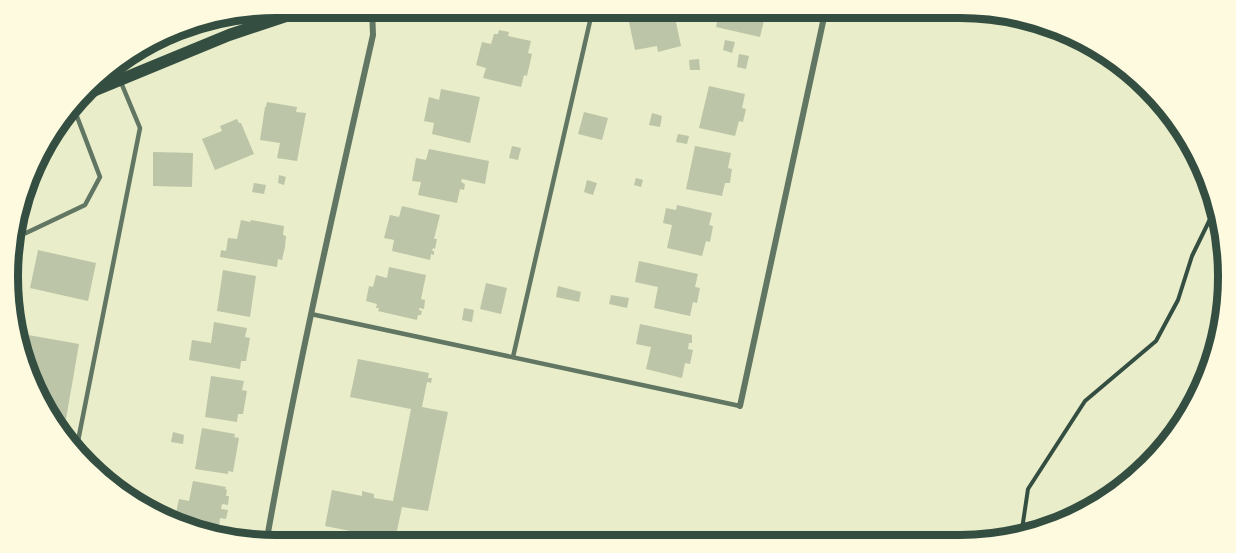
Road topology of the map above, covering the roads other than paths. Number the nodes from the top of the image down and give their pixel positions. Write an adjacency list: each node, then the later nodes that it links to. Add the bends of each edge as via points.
1 (280, 18): 5 (main road)
2 (372, 18): 9 (street, via 373,35)
3 (591, 18): 10 (lane)
4 (824, 18): 11 (street)
5 (120, 79): 6 (main road); 12 (lane, via 140,128)
6 (100, 88)
7 (76, 113): 8 (lane, via 100,177 85,205 26,233)
8 (22, 231)
9 (311, 314): 10 (lane); 13 (street)
10 (513, 357): 11 (lane)
11 (740, 406)
12 (78, 442)
13 (268, 534)

